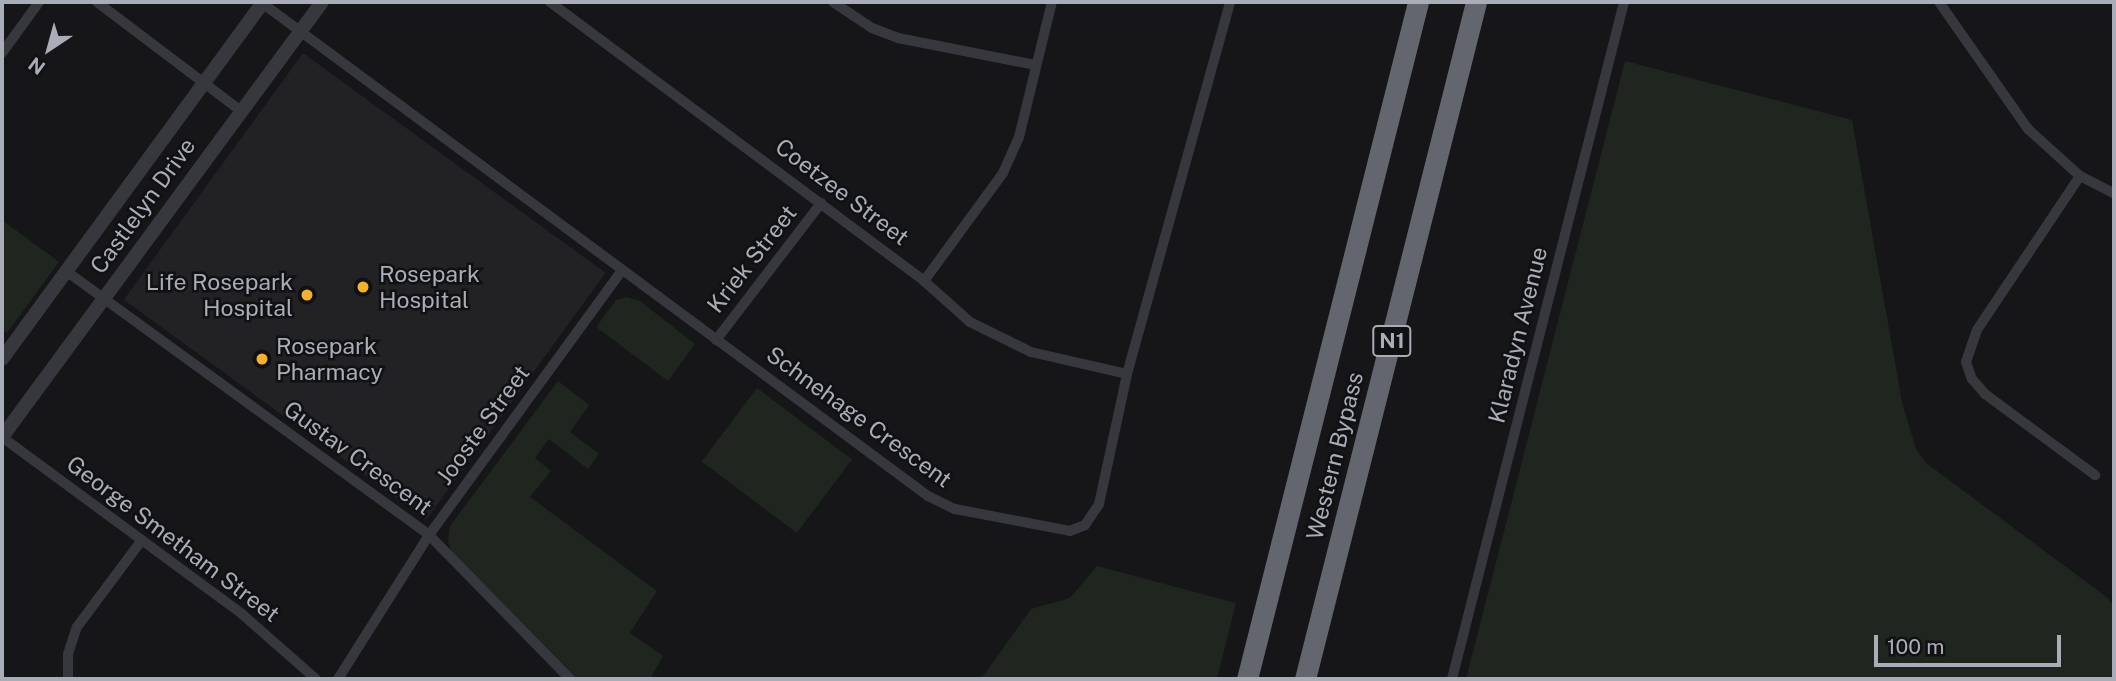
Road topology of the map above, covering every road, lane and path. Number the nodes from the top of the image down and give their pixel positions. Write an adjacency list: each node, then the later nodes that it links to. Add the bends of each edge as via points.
1 (39, 2): 14 (street)
2 (97, 2): 16 (street)
3 (262, 2): 13 (street, Schnehage Crescent); 16 (street, Castlelyn Drive)
4 (322, 2): 13 (street, Castlelyn Drive)
5 (550, 2): 20 (street, Coetzee Street)
6 (833, 2): 15 (street, via 872,28 898,38)
7 (1052, 2): 15 (street)
8 (1230, 2): 27 (street, Schnehage Crescent)
9 (1418, 2): 36 (highway, Western Bypass / N1)
10 (1476, 2): 37 (highway, Western Bypass / N1)
11 (1624, 2): 38 (street, Klaradyn Avenue)
12 (1939, 2): 18 (street, via 2011,109)
13 (299, 32): 17 (street, Castlelyn Drive); 21 (street, Schnehage Crescent)
14 (2, 53)
15 (1035, 65): 23 (street, via 1019,137 1003,173)
16 (204, 82): 17 (street); 22 (street, Castlelyn Drive)
17 (241, 111): 24 (street, Castlelyn Drive)
18 (2080, 176): 19 (street); 29 (street, via 1977,330 1966,362 1972,379 1985,394)
19 (2114, 193)
20 (821, 203): 23 (street, Coetzee Street); 25 (street, Kriek Street)
21 (622, 270): 25 (street, Schnehage Crescent); 30 (street, Jooste Street)
22 (66, 271): 24 (street, Gustav Crescent); 26 (street, Castlelyn Drive)
23 (924, 281): 27 (street, Coetzee Street, via 970,323 1005,342)
24 (104, 299): 28 (street, Castlelyn Drive); 30 (street, Gustav Crescent)
25 (716, 340): 27 (street, Schnehage Crescent, via 928,496 955,509 1054,530 1080,527 1095,514)
26 (2, 359)
27 (1127, 374)
28 (2, 437): 31 (street, George Smetham Street)
29 (2095, 475)
30 (429, 535): 34 (street, Jooste Street); 35 (street, Gustav Crescent)
31 (141, 541): 32 (street, via 77,627 68,654); 33 (street, George Smetham Street, via 242,614)
32 (68, 679)
33 (316, 679)
34 (338, 679)
35 (570, 679)
36 (1247, 679)
37 (1305, 679)
38 (1452, 679)

